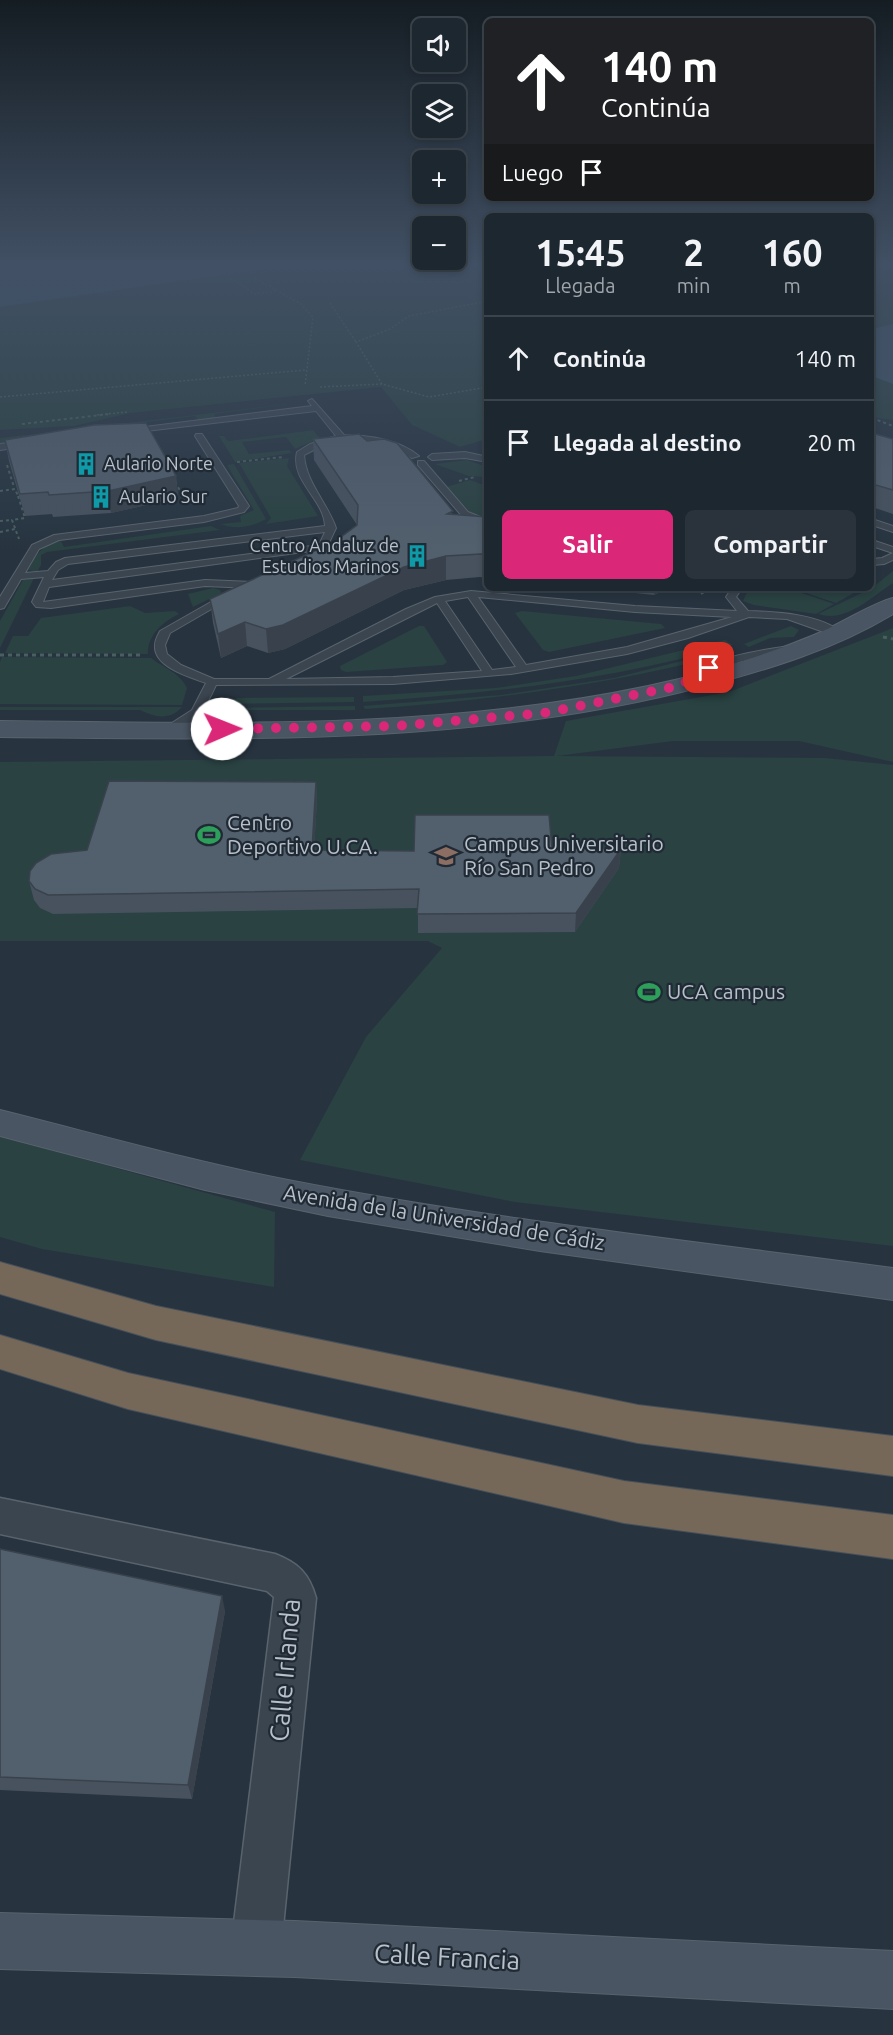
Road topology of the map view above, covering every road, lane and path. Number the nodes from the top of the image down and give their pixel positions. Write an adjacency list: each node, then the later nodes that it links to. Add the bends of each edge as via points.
1 (307, 362): 3 (path)
2 (365, 362): 4 (path)
3 (306, 370): 7 (path); 8 (path, via 305,388)
4 (382, 384): 5 (path); 6 (path, via 429,397)
5 (316, 388)
6 (484, 388)
7 (0, 397)
8 (312, 399): 9 (lane)
9 (317, 408): 12 (lane); 14 (lane)
10 (874, 419): 11 (path)
11 (893, 426)
12 (122, 432)
13 (199, 436): 37 (lane, via 244,506 241,510 204,519 57,537 35,547)
14 (342, 438): 19 (lane, via 391,443); 26 (lane, via 300,454 299,463 325,508)
15 (33, 443): 16 (lane)
16 (0, 447)
17 (4, 457): 20 (path)
18 (484, 459): 19 (lane, via 465,455)
19 (418, 460): 24 (lane, via 465,514)
20 (15, 489)
21 (18, 496): 22 (path, via 25,518)
22 (12, 520): 23 (path); 27 (path)
23 (0, 521)
24 (484, 521)
25 (874, 523): 28 (lane)
26 (331, 528): 32 (lane); 38 (lane, via 75,559 57,565)
27 (15, 529): 29 (path); 30 (path)
28 (893, 529)
29 (0, 532)
30 (20, 543)
31 (874, 544): 33 (lane)
32 (322, 547): 36 (lane); 38 (lane)
33 (893, 550)
34 (893, 556): 35 (lane)
35 (874, 562)
36 (297, 565)
37 (17, 576): 38 (lane); 44 (lane)
38 (48, 579): 40 (lane, via 37,602 40,605 205,584)
39 (264, 580): 40 (lane)
40 (253, 585): 49 (lane, via 171,626 161,636)
41 (735, 591): 46 (lane, via 731,597)
42 (471, 594): 43 (lane); 46 (lane); 50 (lane)
43 (439, 599): 51 (lane); 53 (lane)
44 (0, 606)
45 (890, 608): 47 (street)
46 (747, 615): 47 (lane, via 805,620); 50 (lane, via 624,652)
47 (839, 634): 56 (street, via 679,686 544,713 396,726)
48 (0, 655): 49 (path)
49 (162, 656): 52 (lane)
50 (522, 669): 51 (lane)
51 (489, 673): 53 (lane, via 414,681)
52 (212, 682): 53 (lane); 54 (lane)
53 (271, 682)
54 (200, 711): 56 (lane, via 206,720); 57 (lane)
55 (0, 729): 57 (street)
56 (222, 729): 57 (street)
57 (167, 730)
58 (0, 1124): 60 (street, Avenida de la Universidad de Cádiz, via 326,1202 495,1231)
59 (0, 1278): 62 (highway, via 156,1323 638,1424)
60 (893, 1284)
61 (0, 1352): 64 (highway, via 128,1391 624,1502)
62 (893, 1456)
63 (0, 1516): 66 (street, Calle Irlanda, via 275,1573 293,1587 295,1598)
64 (893, 1537)
65 (0, 1941): 66 (street, Calle Francia)
66 (256, 1947): 67 (street, Calle Francia)
67 (893, 1980)

